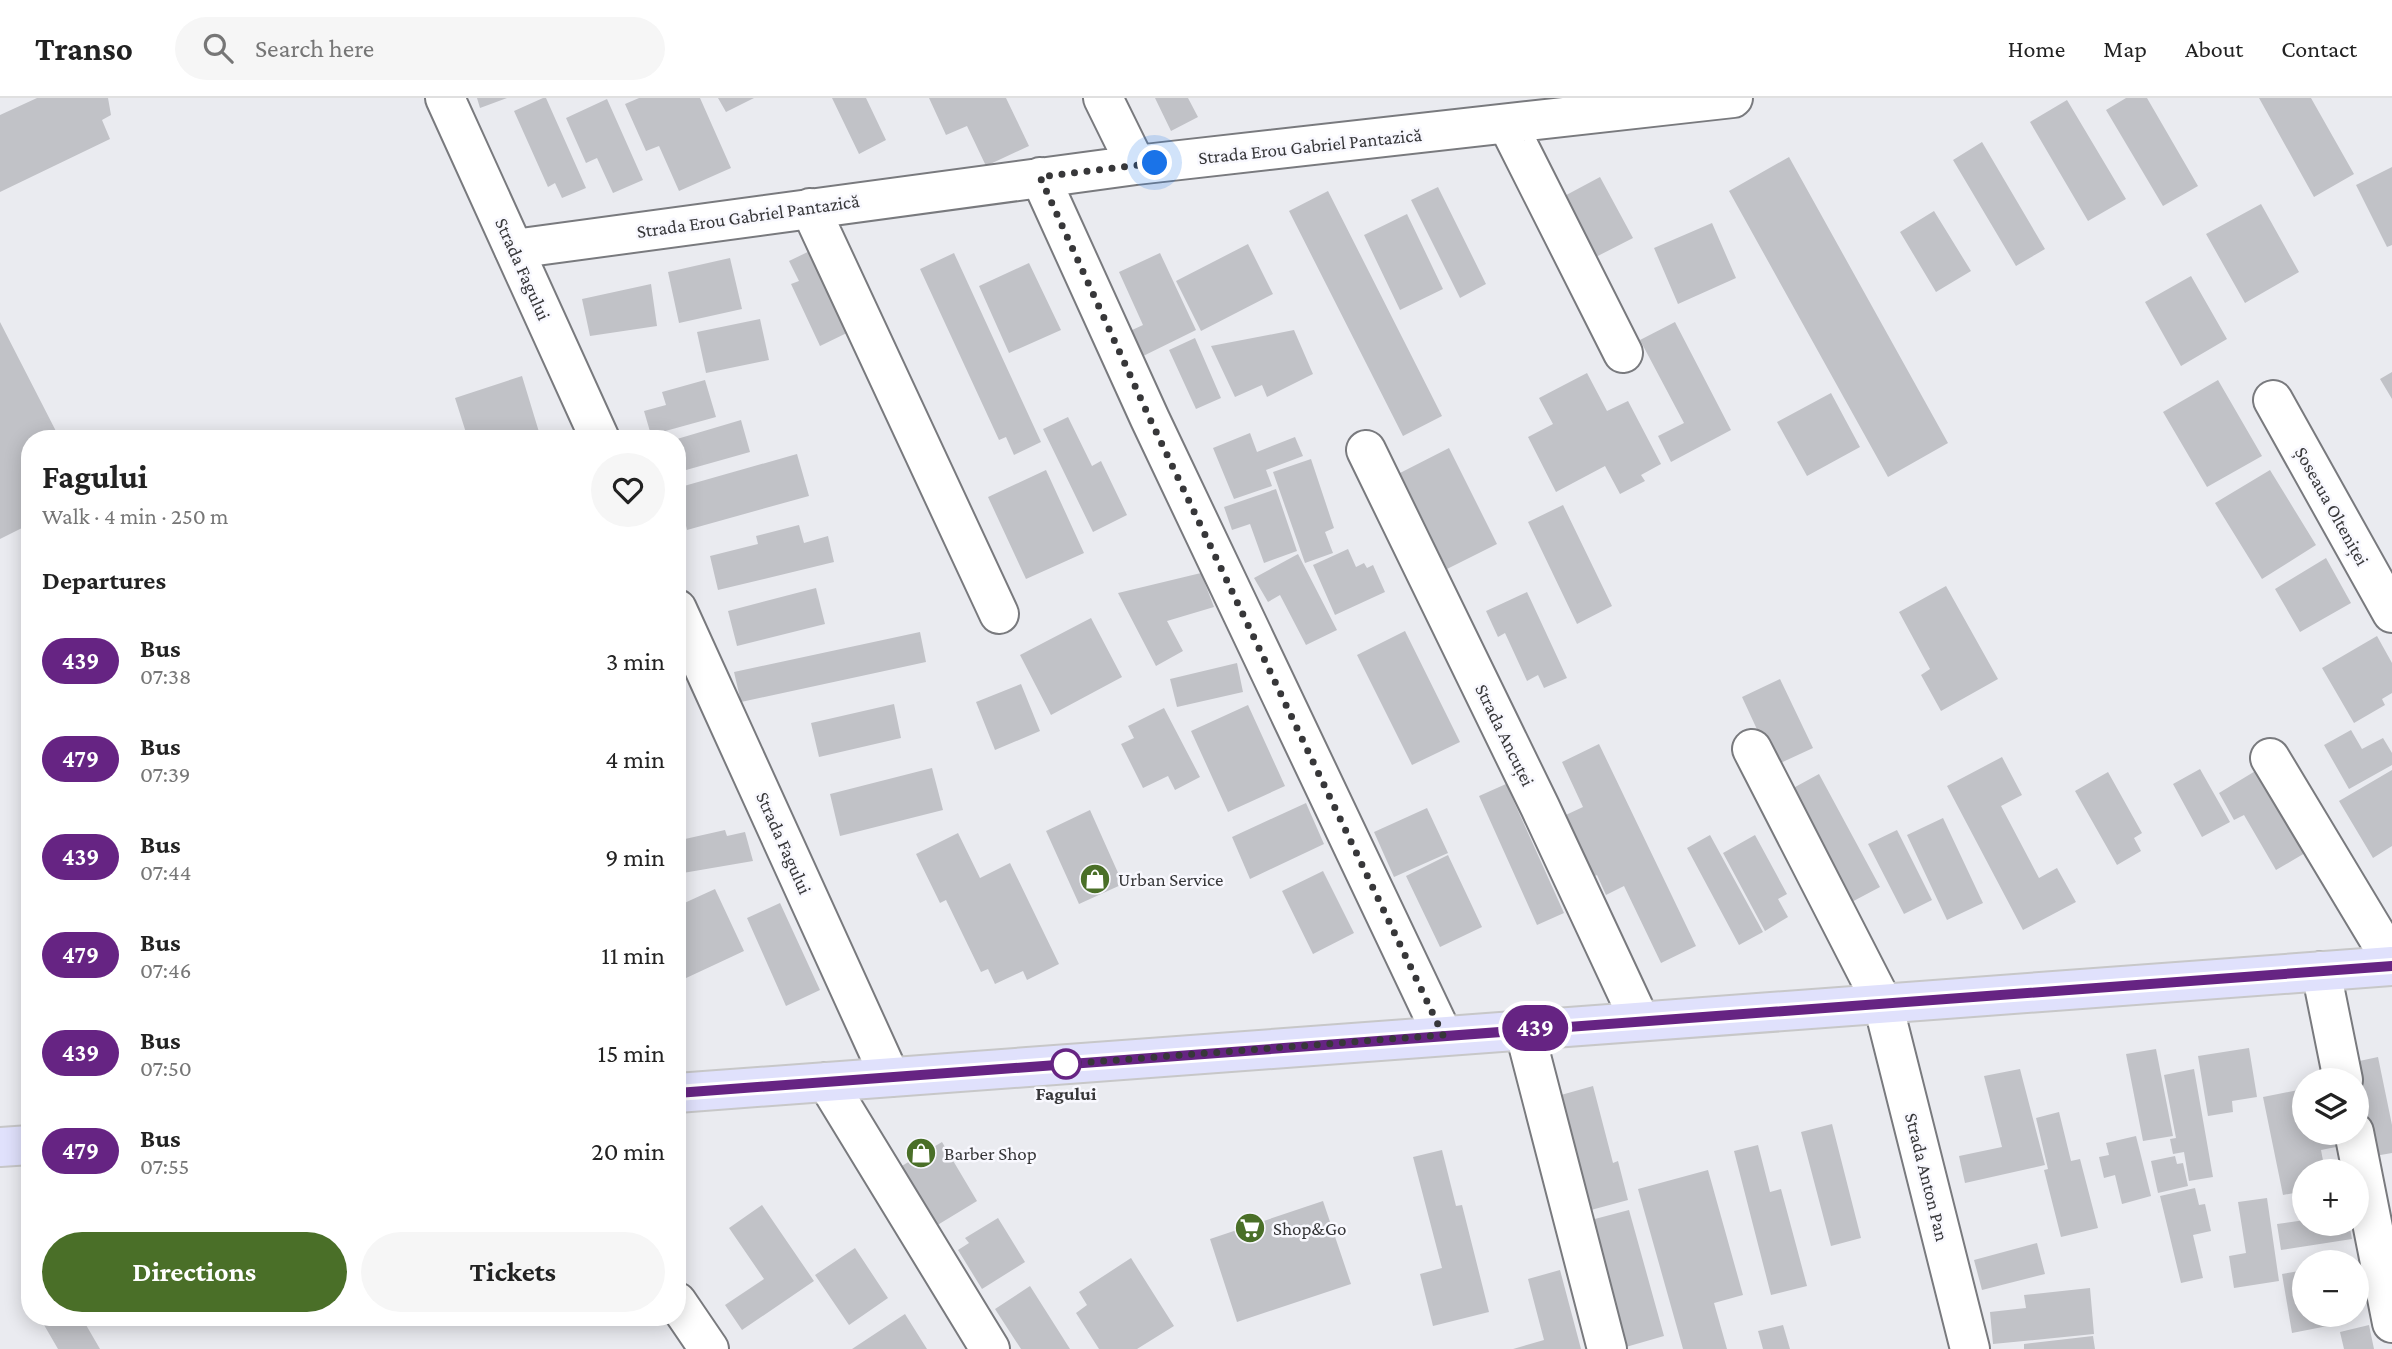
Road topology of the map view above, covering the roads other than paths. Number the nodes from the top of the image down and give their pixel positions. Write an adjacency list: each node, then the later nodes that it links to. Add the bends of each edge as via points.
1 (445, 98): 8 (street, Strada Fagului)
2 (1102, 98): 5 (street)
3 (1733, 98): 4 (street, Strada Erou Gabriel Pantazică)
4 (1508, 125): 5 (street, Strada Erou Gabriel Pantazică); 9 (street)
5 (1136, 165): 6 (street, Strada Erou Gabriel Pantazică)
6 (1040, 177): 7 (street, Strada Erou Gabriel Pantazică); 23 (street)
7 (810, 208): 8 (street, Strada Erou Gabriel Pantazică); 14 (street)
8 (514, 248): 11 (street, Strada Fagului)
9 (1623, 354)
10 (2273, 400): 13 (street, Șoseaua Olteniței)
11 (596, 430)
12 (1366, 450): 21 (street, Strada Ancuței)
13 (2392, 613)
14 (999, 614)
15 (686, 629): 25 (street, Strada Fagului)
16 (1752, 749): 20 (street, Strada Anton Pan)
17 (2270, 758): 18 (street)
18 (2392, 964): 19 (main road)
19 (2321, 971): 20 (main road); 24 (street)
20 (1883, 1004): 21 (main road); 36 (street, Strada Anton Pan)
21 (1640, 1021): 22 (main road)
22 (1524, 1029): 23 (main road); 35 (street)
23 (1443, 1035): 25 (main road)
24 (2341, 1068)
25 (890, 1077): 26 (main road)
26 (827, 1082): 27 (main road); 34 (street)
27 (686, 1092)
28 (2357, 1145): 32 (street)
29 (21, 1146): 30 (main road)
30 (0, 1147)
31 (686, 1315): 33 (street)
32 (2392, 1324)
33 (709, 1349)
34 (990, 1349)
35 (1607, 1349)
36 (1970, 1349)

